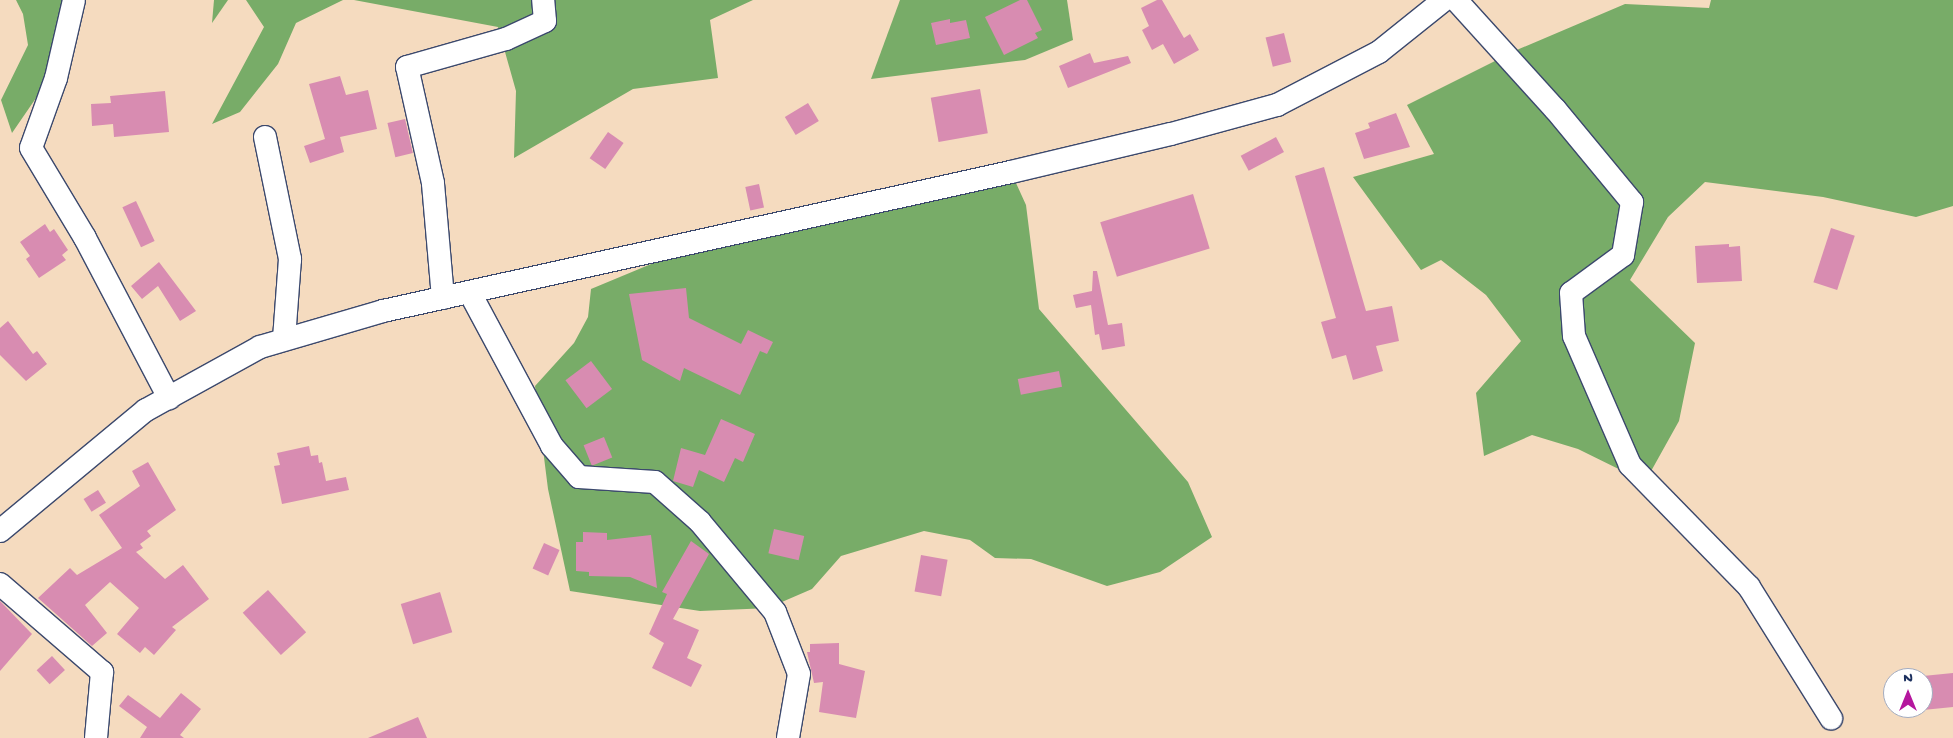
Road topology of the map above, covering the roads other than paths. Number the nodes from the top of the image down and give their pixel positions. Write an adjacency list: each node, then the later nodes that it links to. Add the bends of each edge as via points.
1 (74, 0): 9 (street, via 56,78 31,148 86,238)
2 (543, 0): 7 (street, via 545,21 506,39 407,67 433,183)
3 (1456, 0): 12 (street, via 1555,109 1632,202 1622,255 1571,293 1574,336 1630,465 1749,587)
4 (1433, 3): 6 (street, via 1379,52 1277,105 1079,156)
5 (265, 137): 8 (street, via 290,259)
6 (470, 292): 7 (street); 14 (street, via 552,446 579,477 655,482 700,522 775,612 799,674)
7 (443, 298): 8 (street)
8 (284, 339): 9 (street, via 260,347)
9 (169, 398): 10 (street, via 111,437)
10 (0, 531)
11 (0, 584): 13 (street, via 102,672)
12 (1831, 718)
13 (96, 738)
14 (788, 738)

